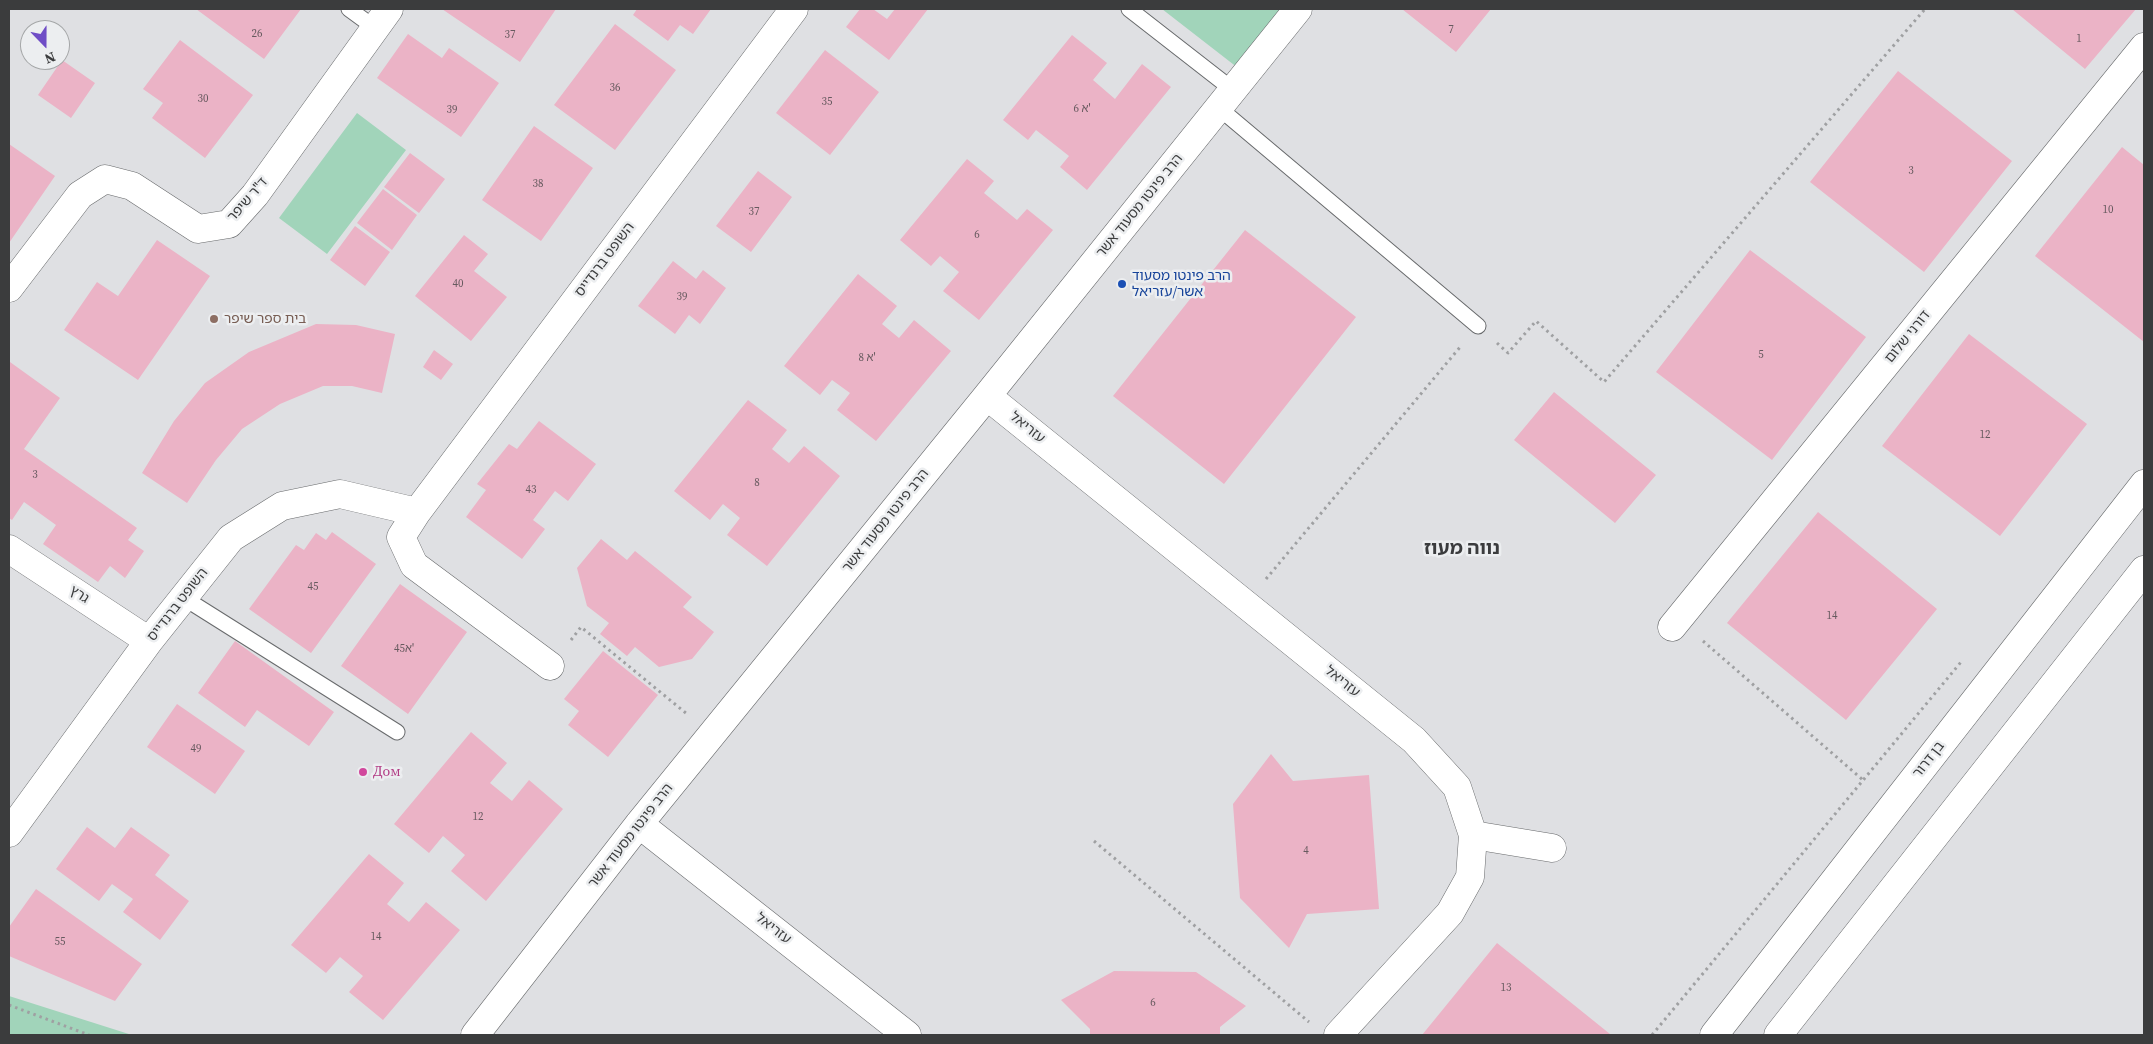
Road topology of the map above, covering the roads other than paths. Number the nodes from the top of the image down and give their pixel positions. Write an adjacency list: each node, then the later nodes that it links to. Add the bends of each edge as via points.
1 (349, 9): 5 (lane)
2 (794, 9): 12 (street, השופט ברנדייס)
3 (1129, 9): 7 (lane)
4 (1298, 9): 7 (street, הרב פינטו מסעוד אשר)
5 (382, 18): 8 (street, ד"ר שיפר, via 255,196 229,224 198,229 132,186 105,178 80,195)
6 (2144, 47): 16 (street, דורני שלום)
7 (1226, 99): 9 (lane); 10 (street, הרב פינטו מסעוד אשר)
8 (11, 280)
9 (1478, 326)
10 (987, 396): 20 (street, הרב פינטו מסעוד אשר); 22 (street, עזריאל, via 1414,740 1457,787)
11 (2144, 484): 27 (street, בן דרור)
12 (417, 512): 15 (street, השופט ברנדייס, via 340,494 282,506 231,538); 18 (street, השופט ברנדייס, via 401,536 414,565)
13 (9, 549): 17 (street, גרץ)
14 (2144, 570): 28 (street)
15 (184, 598): 17 (street, השופט ברנדייס); 19 (lane)
16 (1675, 623)
17 (149, 641): 21 (street, השופט ברנדייס)
18 (550, 666)
19 (397, 732)
20 (639, 824): 24 (street, הרב פינטו מסעוד אשר); 25 (street, עזריאל)
21 (9, 833)
22 (1473, 835): 23 (street); 26 (street, עזריאל, via 1470,877 1450,913)
23 (1552, 848)
24 (475, 1035)
25 (907, 1035)
26 (1338, 1035)
27 (1714, 1035)
28 (1778, 1035)

